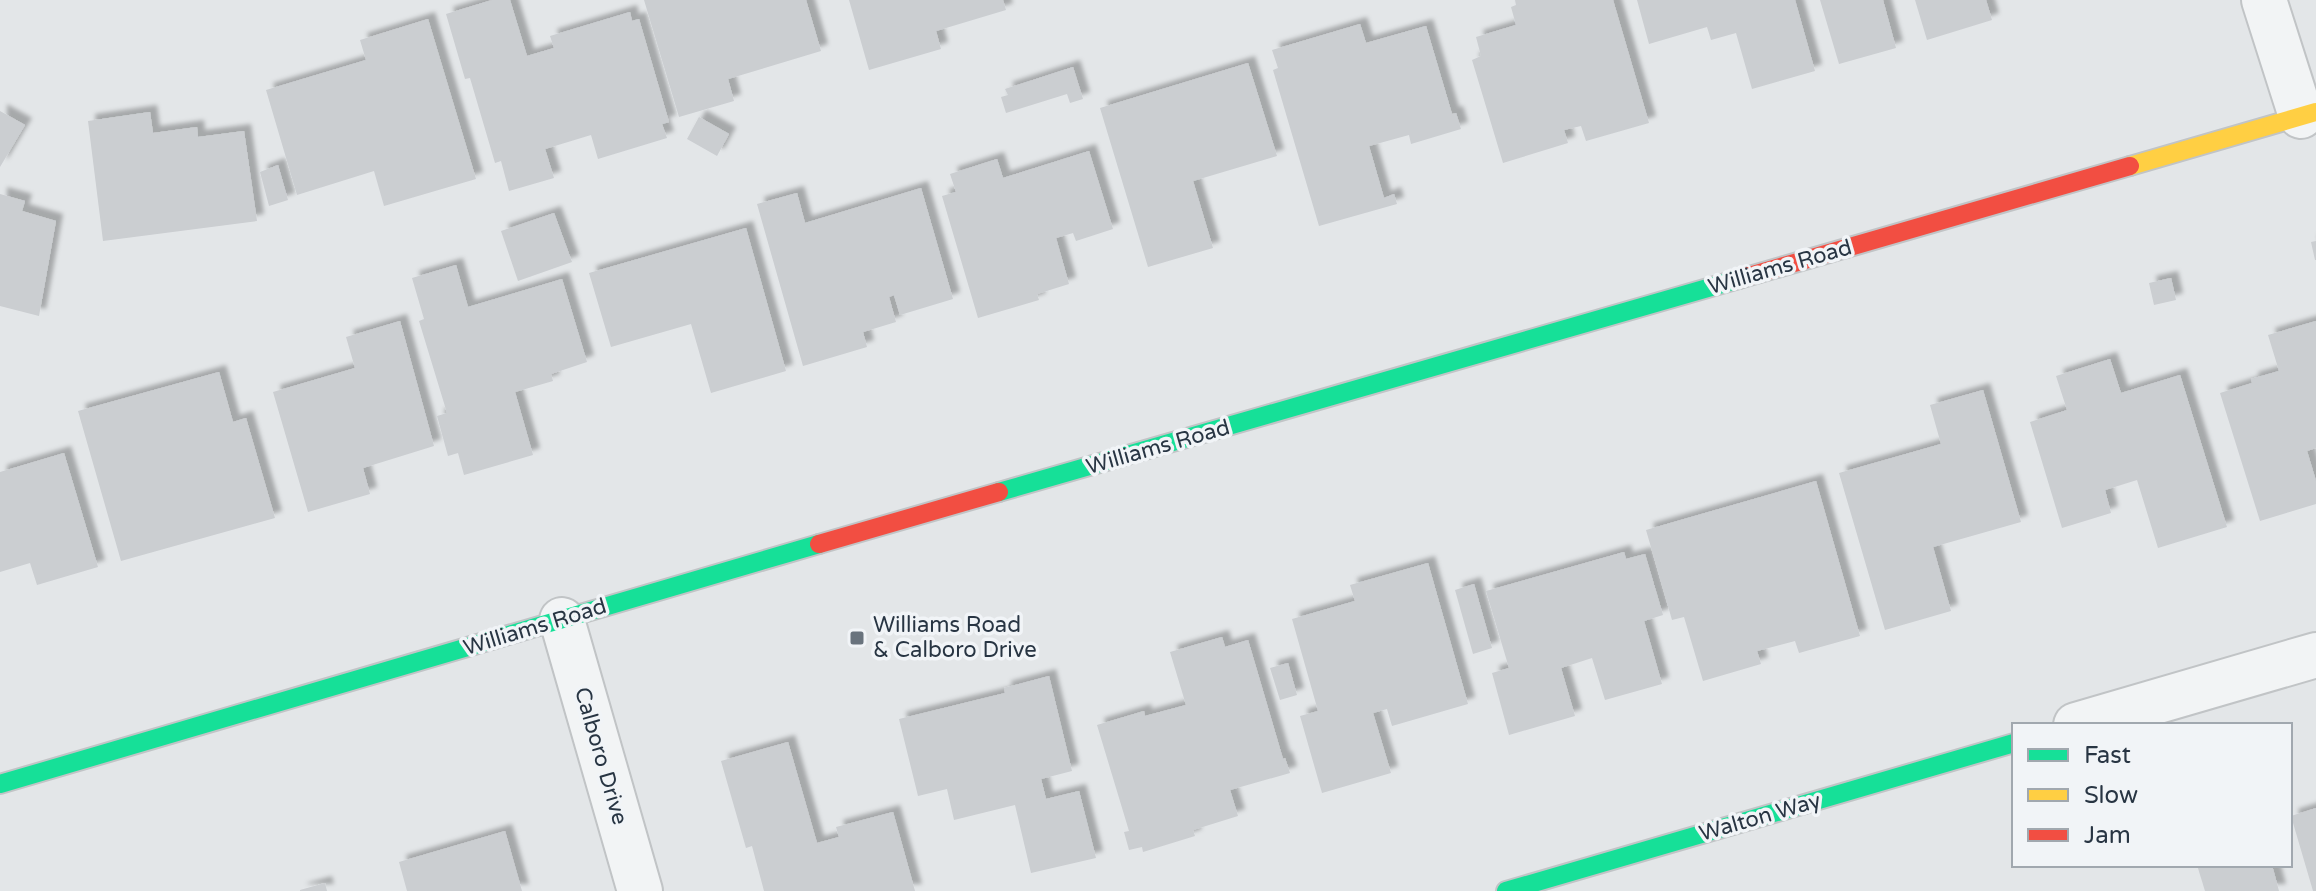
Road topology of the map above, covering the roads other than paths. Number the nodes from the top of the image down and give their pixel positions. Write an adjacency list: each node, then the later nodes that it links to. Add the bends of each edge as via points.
1 (2264, 0): 2 (street)
2 (2308, 114): 3 (street, Williams Road)
3 (562, 620): 7 (street, Williams Road); 9 (street, Calboro Drive)
4 (2316, 655): 5 (street)
5 (2083, 723)
6 (2012, 744): 8 (street, Walton Way)
7 (0, 784)
8 (1511, 890)
9 (640, 891)

